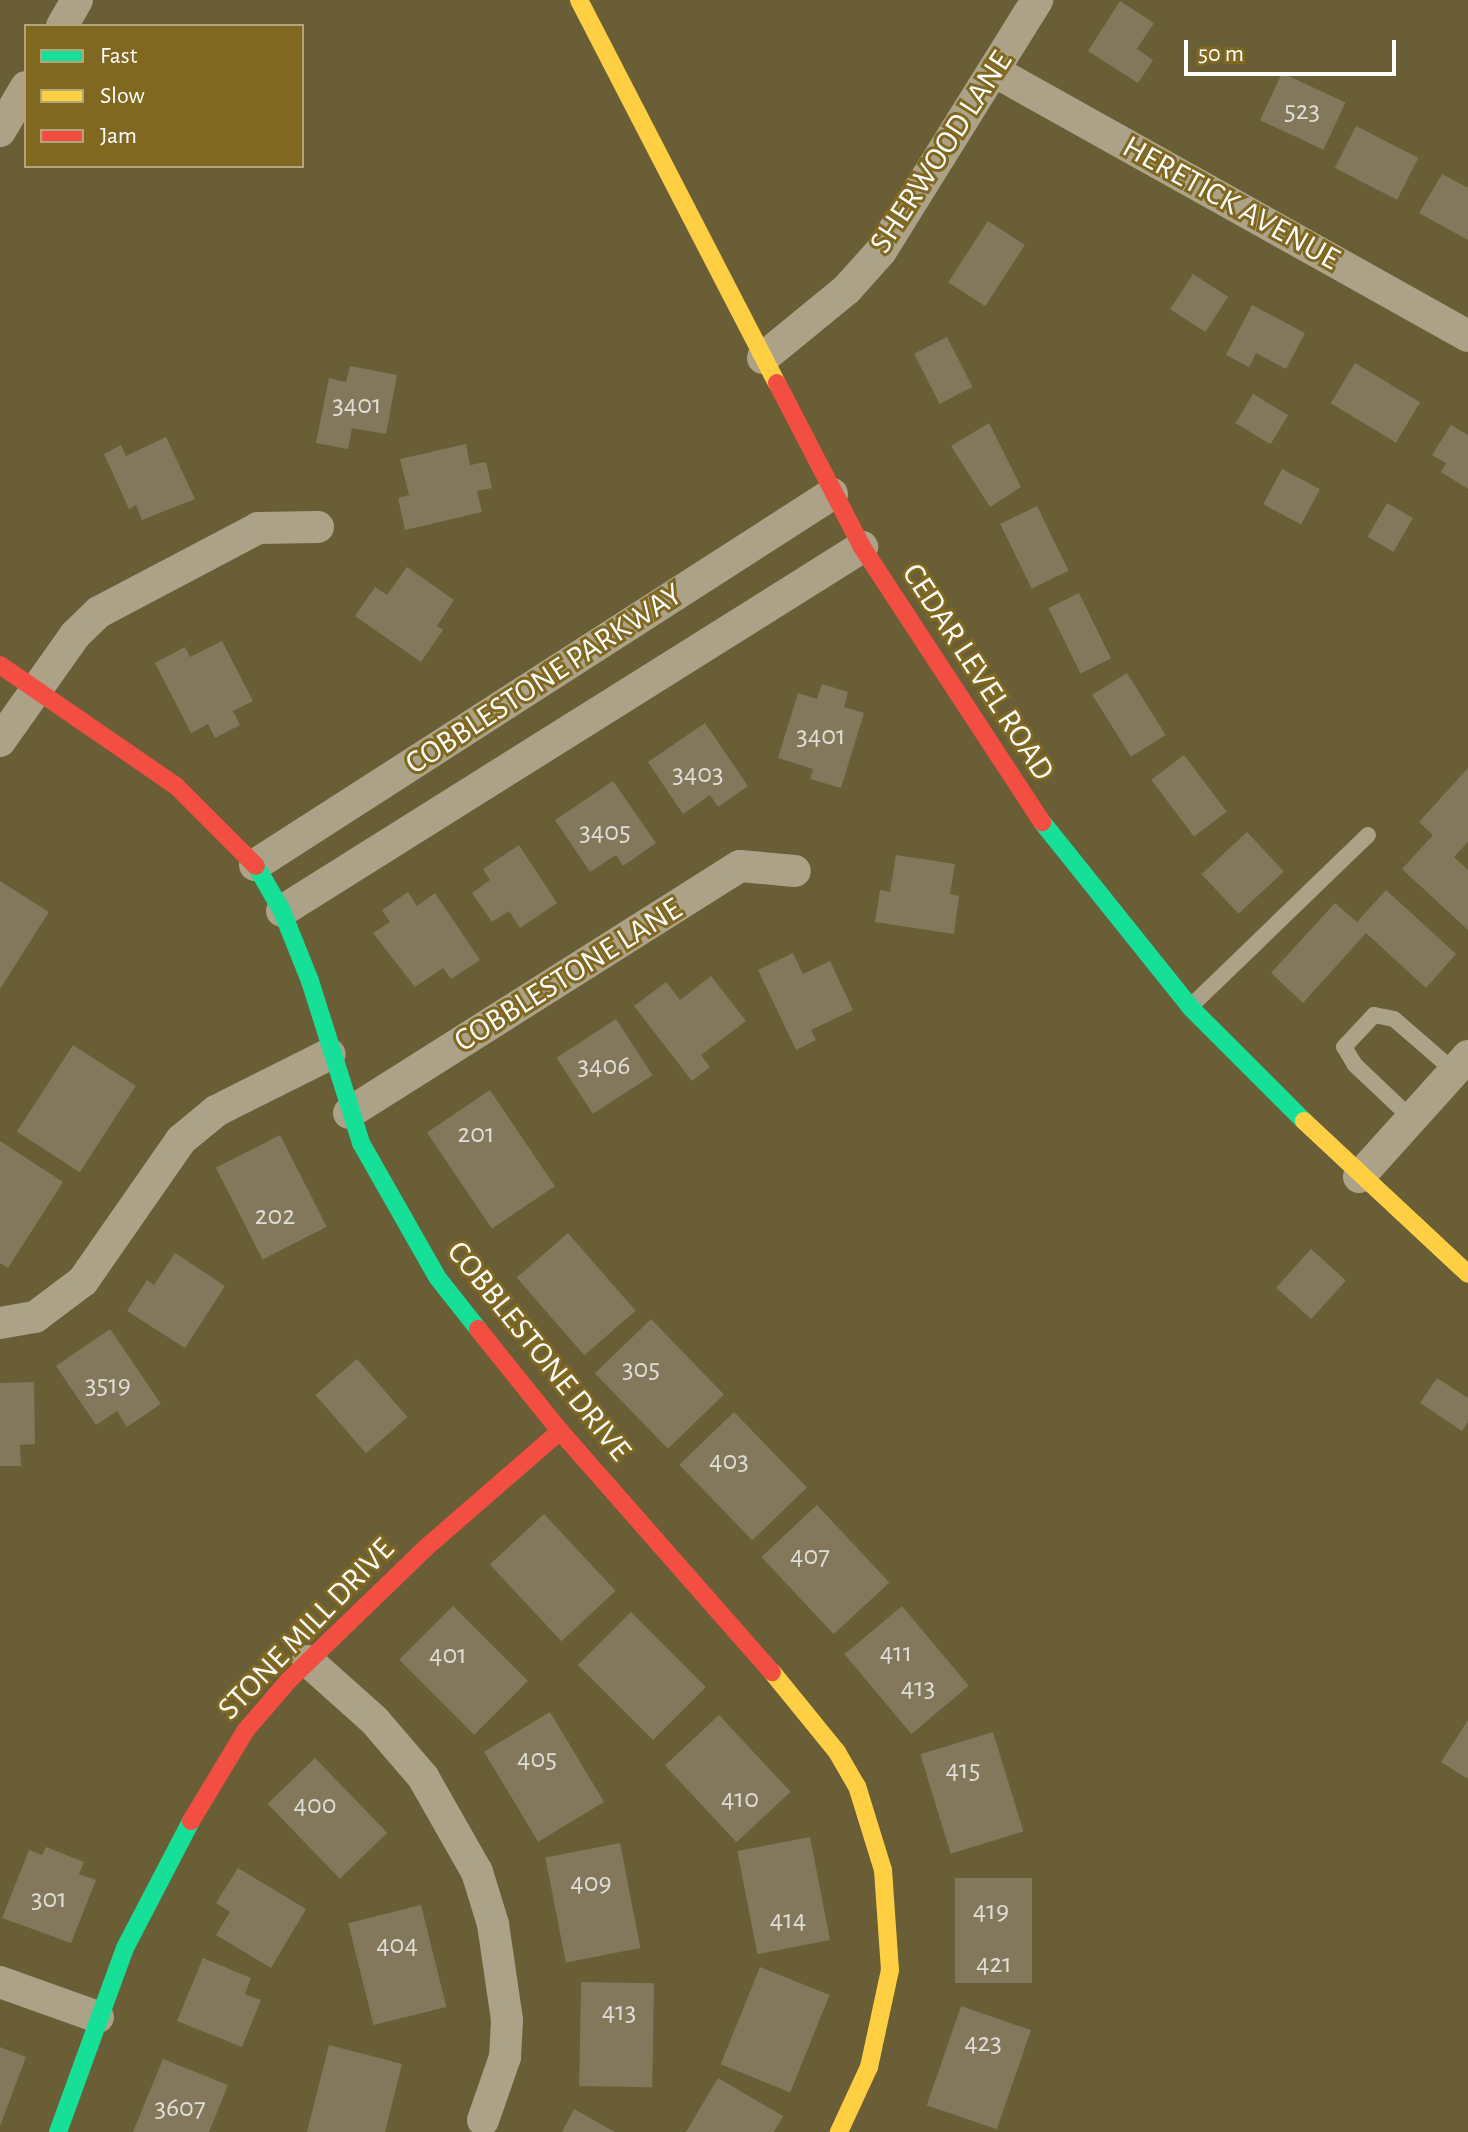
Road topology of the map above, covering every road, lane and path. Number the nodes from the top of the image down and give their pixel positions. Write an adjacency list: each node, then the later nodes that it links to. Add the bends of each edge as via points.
1 (77, 0): 4 (street)
2 (579, 0): 9 (street, CEDAR LEVEL ROAD)
3 (1037, 0): 5 (street, SHERWOOD LANE)
4 (63, 24)
5 (994, 71): 8 (street, HERETICK AVENUE); 9 (street, SHERWOOD LANE, via 881,251 847,289)
6 (24, 90): 7 (street)
7 (0, 131)
8 (1468, 336)
9 (763, 358): 10 (street, CEDAR LEVEL ROAD)
10 (832, 494): 12 (street, CEDAR LEVEL ROAD); 17 (street, COBBLESTONE PARKWAY)
11 (318, 527): 14 (street, via 298,523 258,528 99,612)
12 (862, 547): 19 (street, COBBLESTONE PARKWAY); 20 (street, CEDAR LEVEL ROAD, via 1019,793)
13 (0, 665): 14 (street, COBBLESTONE DRIVE)
14 (36, 688): 15 (street); 17 (street, COBBLESTONE DRIVE, via 176,786)
15 (0, 741)
16 (1368, 835): 20 (lane)
17 (255, 865): 19 (street, COBBLESTONE DRIVE)
18 (795, 871): 23 (street, COBBLESTONE LANE, via 740,866)
19 (282, 911): 21 (street, COBBLESTONE DRIVE)
20 (1190, 1007): 25 (street, CEDAR LEVEL ROAD)
21 (330, 1054): 23 (street, COBBLESTONE DRIVE); 27 (street, via 216,1111 181,1140 83,1281 35,1317)
22 (1461, 1064): 24 (street); 24 (lane, via 1394,1019 1374,1015 1344,1047 1355,1065)
23 (349, 1113): 28 (street, COBBLESTONE DRIVE, via 398,1214 437,1277)
24 (1412, 1119): 25 (street)
25 (1359, 1177): 26 (street, CEDAR LEVEL ROAD)
26 (1468, 1274)
27 (0, 1323)
28 (560, 1431): 29 (street, STONE MILL DRIVE); 34 (street, COBBLESTONE DRIVE, via 819,1730 857,1786 869,1814 883,1870 890,1970 869,2067)
29 (308, 1661): 31 (street, STONE MILL DRIVE, via 246,1730 209,1784 165,1863); 32 (street, via 375,1721 423,1777 477,1872 496,1939 507,2020 505,2057)
30 (0, 1982): 31 (street)
31 (98, 2017): 33 (street, STONE MILL DRIVE)
32 (483, 2120)
33 (58, 2132)
34 (839, 2132)

